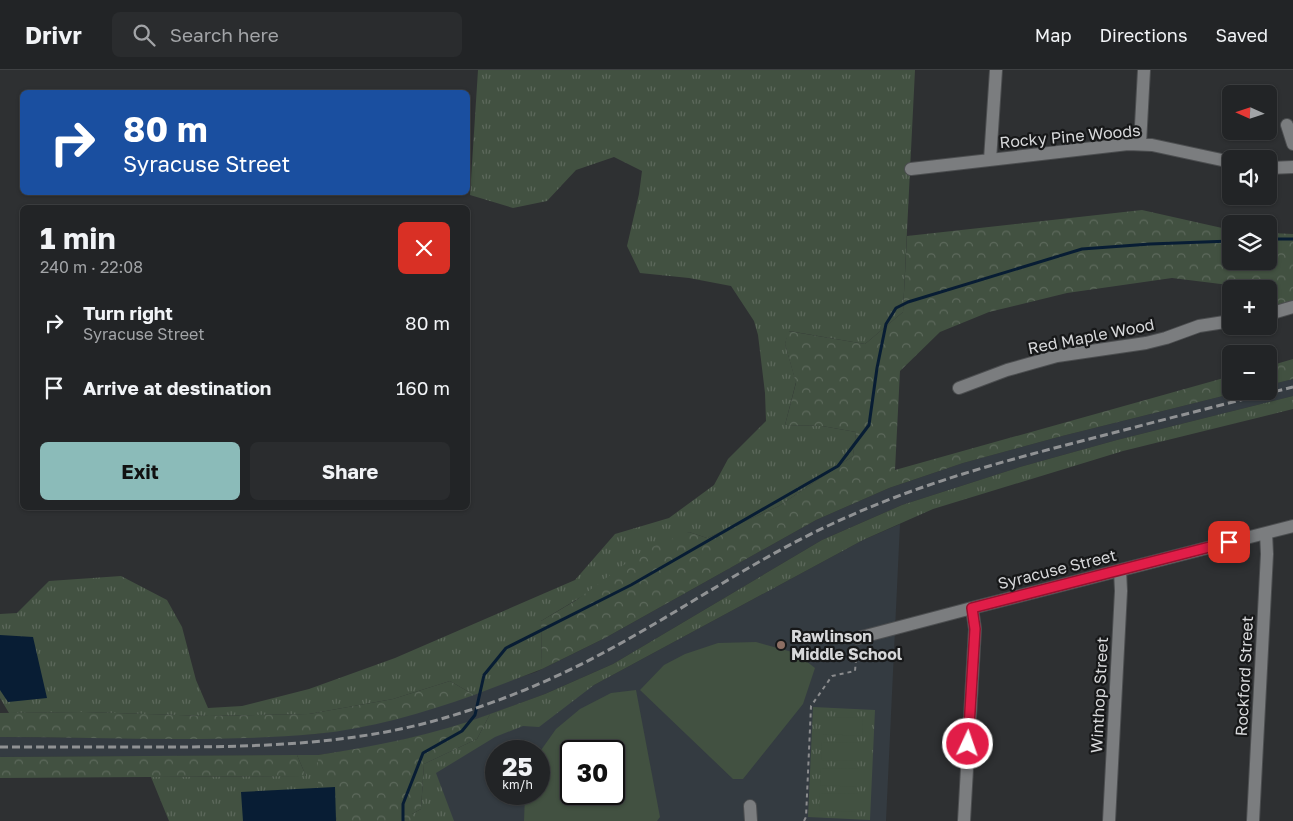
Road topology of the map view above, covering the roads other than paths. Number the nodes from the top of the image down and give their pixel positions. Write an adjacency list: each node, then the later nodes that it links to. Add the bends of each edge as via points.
1 (996, 70): 6 (street)
2 (1144, 70): 4 (street)
3 (1287, 125): 5 (street)
4 (1140, 144): 6 (street, Rocky Pine Woods); 7 (street, Rocky Pine Woods)
5 (1293, 144)
6 (990, 160): 10 (street, Rocky Pine Woods)
7 (1222, 160)
8 (1277, 168): 9 (street)
9 (1293, 168)
10 (911, 169)
11 (1293, 307): 12 (street)
12 (1277, 312)
13 (1222, 322): 14 (street, Red Maple Wood, via 1199,326 1146,343 1057,356)
14 (959, 388)
15 (1293, 526): 16 (street, Syracuse Street)
16 (1266, 533): 17 (street, Syracuse Street); 24 (street, Rockford Street)
17 (1120, 570): 18 (street, Syracuse Street); 23 (street, Winthop Street)
18 (972, 608): 19 (street, Syracuse Street); 21 (street, via 975,629)
19 (858, 638)
20 (750, 806): 22 (street)
21 (964, 820)
22 (751, 821)
23 (1108, 821)
24 (1253, 821)

